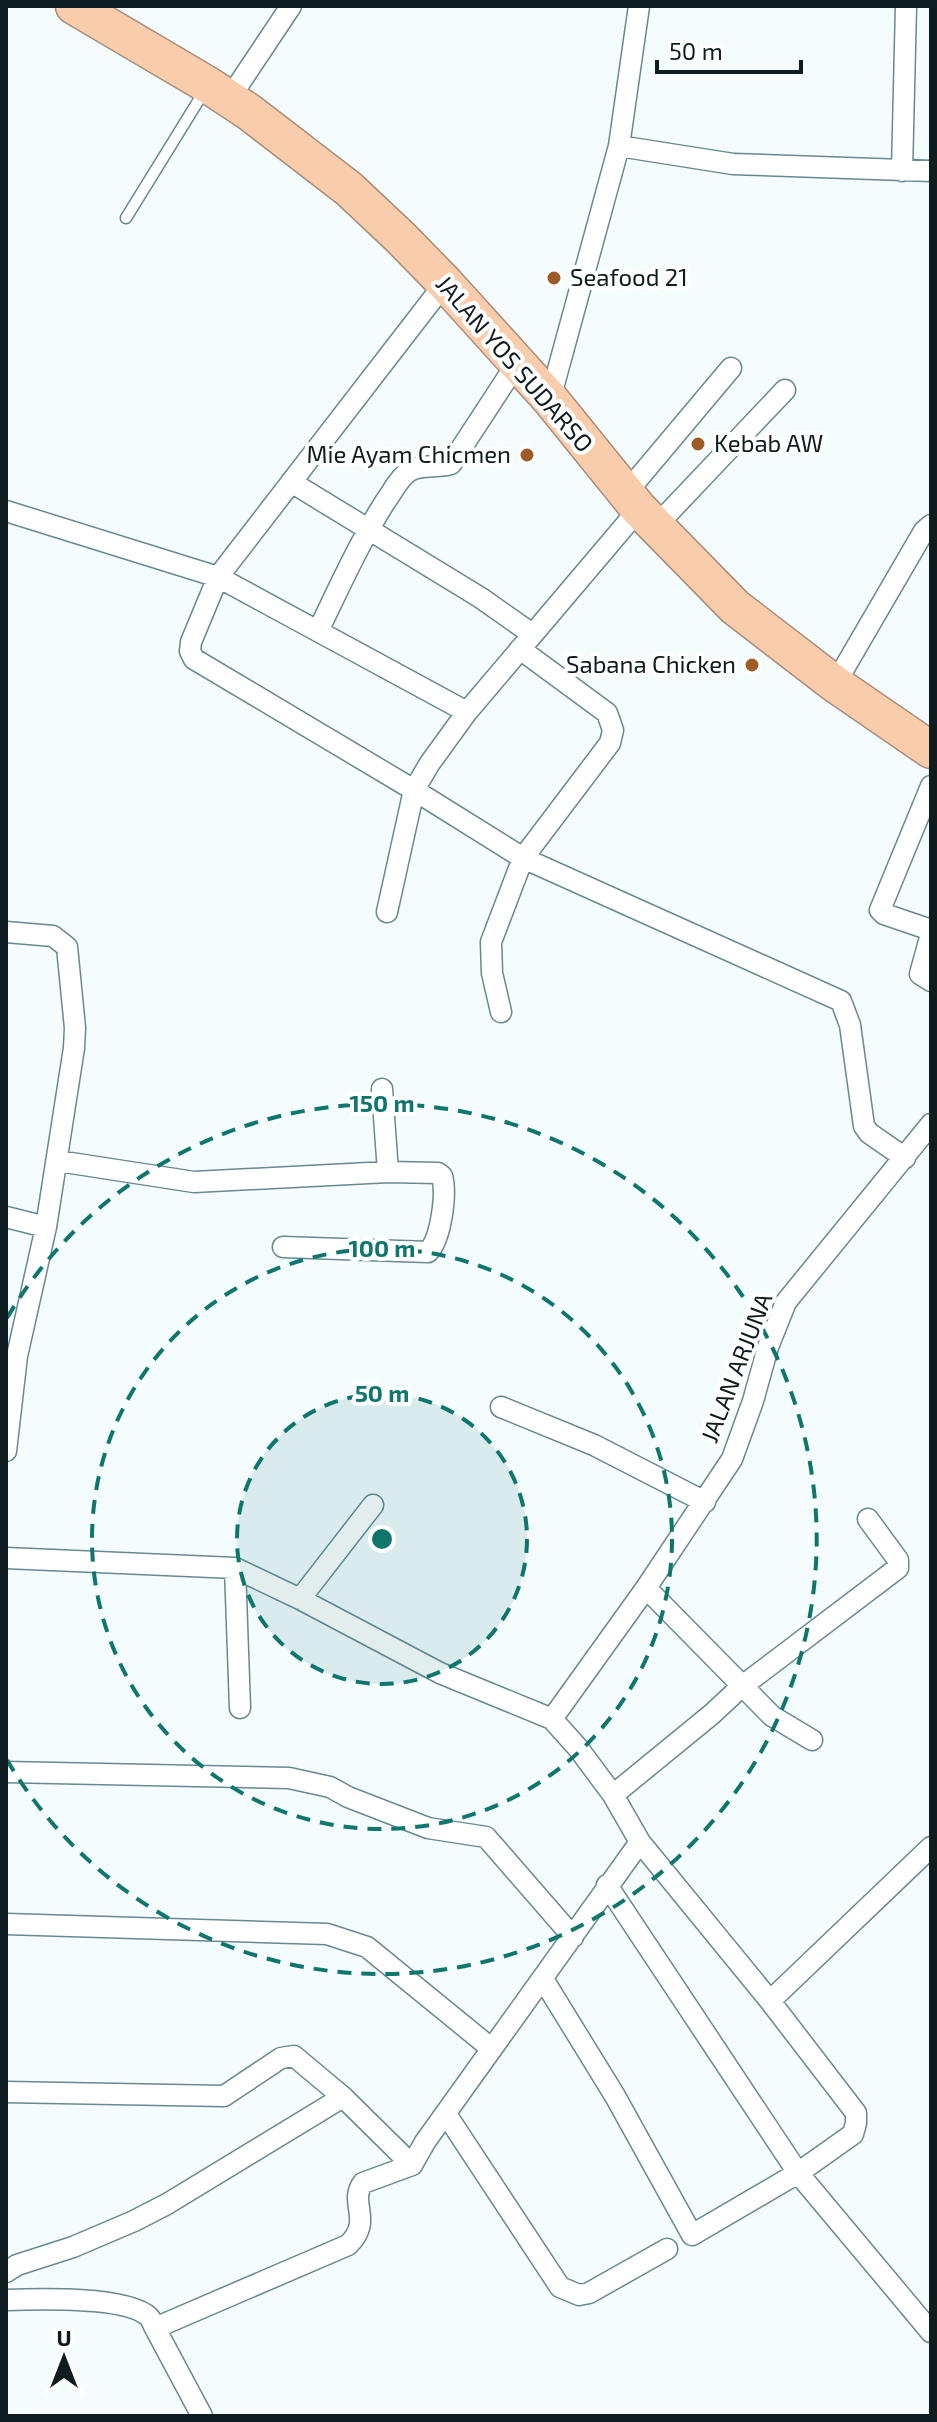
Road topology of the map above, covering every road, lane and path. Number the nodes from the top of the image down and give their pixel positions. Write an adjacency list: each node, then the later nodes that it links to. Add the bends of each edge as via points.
1 (74, 6): 5 (highway, JALAN YOS SUDARSO)
2 (291, 6): 5 (street)
3 (639, 6): 6 (street)
4 (906, 6): 7 (street)
5 (218, 92): 9 (lane); 10 (highway, JALAN YOS SUDARSO, via 349,189)
6 (619, 146): 7 (street, via 733,164); 14 (street)
7 (902, 171): 8 (street)
8 (931, 171)
9 (126, 218)
10 (445, 283): 11 (highway, JALAN YOS SUDARSO); 15 (street)
11 (517, 363): 14 (highway, JALAN YOS SUDARSO); 18 (street, via 451,464 407,472)
12 (731, 368): 16 (street)
13 (785, 390): 16 (street)
14 (550, 399): 16 (highway, JALAN YOS SUDARSO)
15 (291, 482): 18 (street); 20 (street)
16 (640, 510): 22 (street); 23 (highway, JALAN YOS SUDARSO, via 735,607)
17 (6, 511): 20 (street)
18 (368, 529): 21 (street); 22 (street, via 481,598)
19 (929, 530): 23 (street)
20 (218, 577): 21 (street); 27 (street, via 191,642 194,659)
21 (318, 631): 24 (street)
22 (526, 641): 24 (street); 28 (street, via 607,713 613,730 610,743)
23 (835, 684): 25 (highway, JALAN YOS SUDARSO)
24 (467, 712): 27 (street)
25 (931, 750)
26 (931, 786): 31 (street, via 880,910)
27 (414, 790): 28 (street); 29 (street)
28 (523, 858): 33 (street, via 491,942); 36 (street, via 841,1001 850,1025 864,1126)
29 (387, 912)
30 (6, 932): 37 (street, via 53,936 67,947 74,1048)
31 (931, 932): 32 (street, via 920,974)
32 (931, 981)
33 (501, 1012)
34 (382, 1089): 38 (street)
35 (931, 1124): 36 (street, JALAN ARJUNA)
36 (905, 1158): 44 (street, JALAN ARJUNA, via 786,1302 732,1459)
37 (58, 1161): 38 (street, via 194,1182); 40 (street)
38 (388, 1172): 41 (street, via 442,1176 438,1233 428,1252)
39 (6, 1217): 40 (street)
40 (46, 1227): 43 (street, via 17,1356)
41 (283, 1247)
42 (501, 1407): 44 (street, via 594,1445)
43 (6, 1451)
44 (705, 1502): 49 (street, JALAN ARJUNA)
45 (373, 1505): 50 (street)
46 (868, 1519): 51 (street, via 898,1560 898,1568)
47 (6, 1558): 48 (street)
48 (235, 1568): 50 (street); 52 (street)
49 (646, 1588): 51 (street); 53 (street, JALAN ARJUNA)
50 (300, 1599): 53 (street, via 440,1673)
51 (741, 1687): 54 (street, via 772,1716); 56 (street)
52 (240, 1708)
53 (552, 1719): 56 (street)
54 (812, 1740)
55 (6, 1772): 61 (street, via 289,1778 330,1787 428,1828 486,1837)
56 (613, 1795): 57 (street)
57 (640, 1842): 59 (street); 63 (street)
58 (931, 1847): 63 (street)
59 (607, 1885): 61 (street); 69 (street)
60 (6, 1924): 64 (street, via 327,1934 348,1939 367,1947)
61 (573, 1937): 62 (street)
62 (543, 1979): 64 (street); 69 (street, via 692,2235)
63 (770, 2001): 69 (street, via 857,2118 853,2134)
64 (492, 2049): 67 (street)
65 (6, 2092): 66 (street, via 224,2096 281,2058 294,2056)
66 (343, 2097): 68 (street); 71 (street, via 167,2204)
67 (446, 2114): 68 (street); 70 (street, via 555,2281 568,2291 589,2293)
68 (412, 2165): 73 (street, via 358,2189 360,2228 348,2245)
69 (798, 2173): 74 (street)
70 (667, 2249)
71 (6, 2272): 72 (street)
72 (9, 2300): 73 (street, via 109,2303 148,2317)
73 (155, 2328): 75 (street)
74 (931, 2332)
75 (202, 2416)

